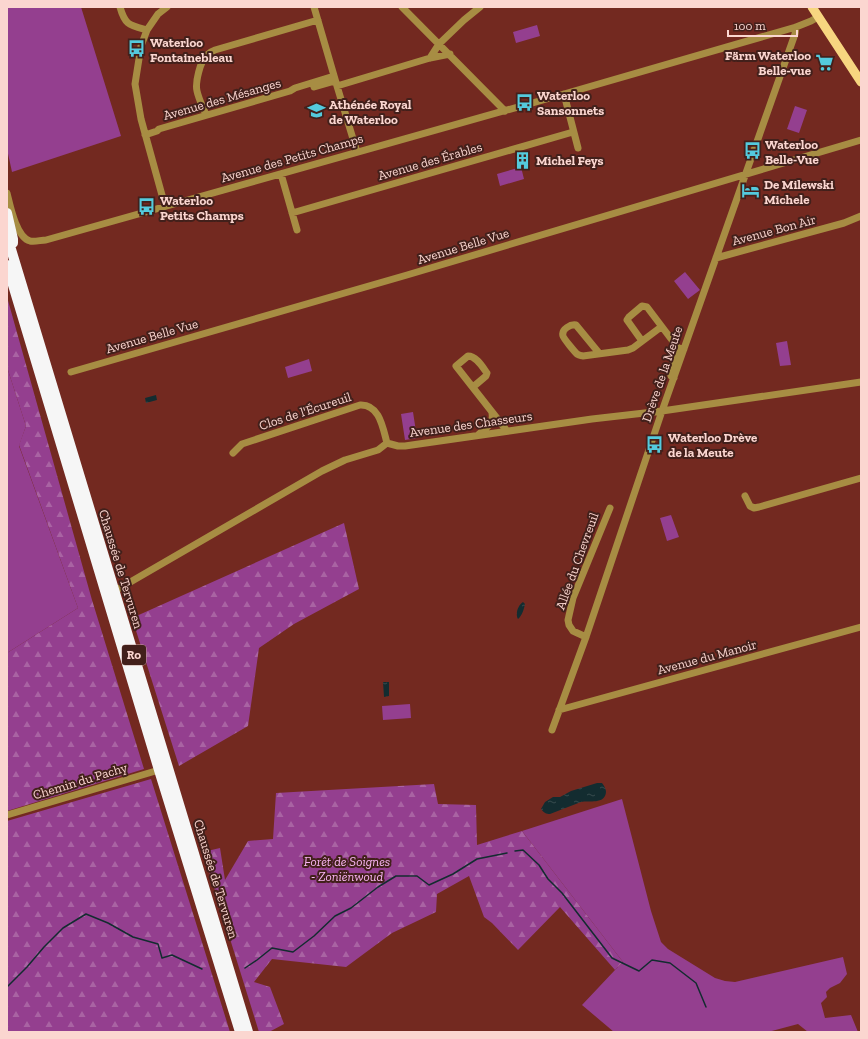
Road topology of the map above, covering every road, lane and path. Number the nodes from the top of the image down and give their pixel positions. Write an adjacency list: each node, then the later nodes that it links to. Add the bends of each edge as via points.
1 (120, 7): 10 (street, via 126,22)
2 (167, 7): 10 (street, via 158,14)
3 (314, 7): 8 (street)
4 (402, 7): 11 (street)
5 (480, 7): 11 (street)
6 (812, 7): 7 (main road)
7 (818, 16): 9 (street, Avenue des Petits Champs); 15 (main road)
8 (318, 20): 14 (street); 18 (street, via 207,54 198,75 196,89)
9 (796, 27): 16 (street, Avenue des Petits Champs); 25 (street, Drève de la Meute)
10 (147, 30): 19 (street, via 141,46 135,84)
11 (440, 44): 12 (street); 13 (street)
12 (450, 54): 13 (street, Avenue des Mésanges); 17 (street)
13 (430, 58): 14 (street, Avenue des Mésanges)
14 (335, 81): 18 (street, Avenue des Mésanges); 23 (street)
15 (861, 82)
16 (564, 94): 17 (street, Avenue des Petits Champs); 20 (street)
17 (506, 111): 23 (street, Avenue des Petits Champs)
18 (204, 116): 19 (street, Avenue des Mésanges, via 157,131)
19 (144, 132): 27 (street)
20 (573, 132): 22 (street); 29 (street, Avenue des Érables)
21 (861, 140): 25 (street, Avenue Belle Vue)
22 (578, 148)
23 (357, 152): 24 (street, Avenue des Petits Champs)
24 (281, 174): 27 (street, Avenue des Petits Champs); 29 (street)
25 (746, 174): 34 (street, Drève de la Meute); 40 (street, Avenue Belle Vue)
26 (7, 193): 27 (street, Avenue des Petits Champs, via 19,231 23,237 32,241 46,240)
27 (165, 206)
28 (7, 213): 33 (highway, via 13,239)
29 (292, 213): 31 (street)
30 (861, 216): 34 (street, Avenue Bon Air)
31 (297, 230)
32 (7, 236): 33 (highway, R0)
33 (12, 251): 60 (highway, Chaussée de Tervuren / R0)
34 (716, 258): 38 (street, Drève de la Meute)
35 (7, 265): 57 (highway, Chaussée de Tervuren / R0)
36 (661, 327): 37 (street); 37 (street, via 647,307 642,306 628,320); 38 (street)
37 (642, 341): 39 (street, via 628,350)
38 (681, 349): 43 (street, Drève de la Meute)
39 (599, 354): 39 (street, via 577,354 563,336 564,330 576,324)
40 (71, 372)
41 (861, 382): 43 (street, Avenue des Chasseurs)
42 (473, 387): 42 (street, via 456,366 468,356 474,357 487,373); 44 (street)
43 (662, 411): 45 (street, Avenue des Chasseurs); 54 (street, Drève de la Meute)
44 (492, 413): 45 (street); 46 (street, via 491,424)
45 (507, 431): 46 (street, Avenue des Chasseurs)
46 (478, 435): 47 (street, Avenue des Chasseurs, via 405,446)
47 (387, 443): 48 (street, Clos de l'Écureuil, via 379,415 365,404 242,444); 52 (street, via 378,450 345,460 322,471)
48 (233, 452)
49 (861, 478): 50 (street, via 754,508)
50 (745, 496)
51 (610, 508): 54 (street, Allée du Chevreuil, via 573,598 568,620 573,631)
52 (120, 588)
53 (861, 627): 55 (street, Avenue du Manoir)
54 (586, 637): 55 (street, Drève de la Meute)
55 (559, 710): 56 (street, Drève de la Meute)
56 (552, 730)
57 (159, 770): 58 (street, Chemin du Pachy); 59 (highway, Chaussée de Tervuren / R0)
58 (7, 815)
59 (240, 1032)
60 (248, 1032)

